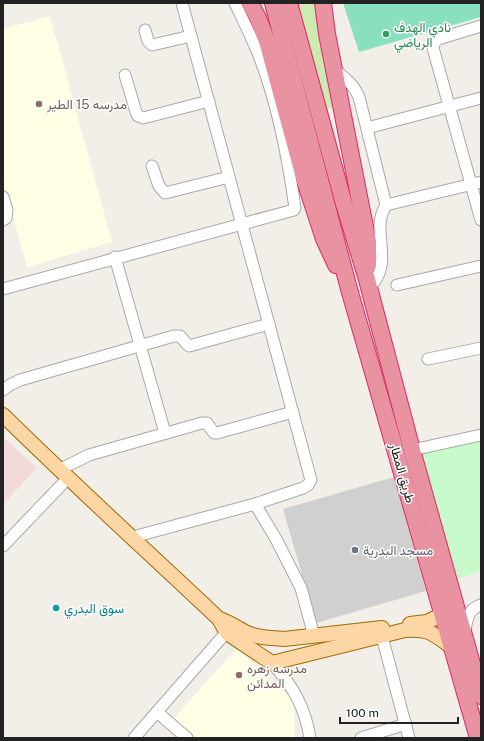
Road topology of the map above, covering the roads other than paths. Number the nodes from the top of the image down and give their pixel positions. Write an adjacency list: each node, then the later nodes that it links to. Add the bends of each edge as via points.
1 (182, 3): 9 (street)
2 (235, 3): 23 (street, via 258,53 270,88 290,174 295,208 292,211)
3 (250, 3): 29 (highway, via 267,41 305,181 324,239)
4 (273, 3): 29 (highway, طريق المطار)
5 (289, 3): 26 (highway, طريق المطار)
6 (322, 3): 10 (highway)
7 (481, 26): 14 (street, via 438,39 434,43 433,48)
8 (145, 30): 9 (street, via 152,45)
9 (191, 36): 13 (street)
10 (335, 70): 15 (street, via 356,89); 26 (highway, via 368,242)
11 (125, 74): 13 (street, via 136,112 143,118)
12 (481, 98): 14 (street)
13 (209, 102): 17 (street)
14 (450, 106): 15 (street); 18 (street)
15 (367, 128): 20 (street)
16 (152, 166): 17 (street, via 159,186 165,194)
17 (229, 177): 23 (street)
18 (476, 183): 20 (street); 22 (street)
19 (3, 197): 21 (street, via 7,210 6,218)
20 (386, 205): 26 (street, via 380,216 382,267 378,278)
21 (3, 220)
22 (481, 220)
23 (242, 224): 24 (street); 30 (street)
24 (115, 257): 28 (street); 31 (street)
25 (481, 266): 27 (street)
26 (368, 282): 39 (highway, طريق المطار)
27 (397, 285)
28 (3, 288)
29 (349, 289): 45 (highway, طريق المطار)
30 (269, 324): 31 (street, via 190,346 177,335); 35 (street)
31 (140, 344): 34 (street, via 20,380); 37 (street)
32 (481, 348): 33 (street)
33 (428, 359)
34 (3, 390)
35 (293, 412): 37 (street, via 217,433 214,433 205,422); 41 (street, via 311,480 303,488)
36 (3, 415): 40 (main road)
37 (165, 433): 40 (street, via 89,455)
38 (481, 434): 39 (street)
39 (412, 450): 49 (highway, طريق المطار)
40 (63, 474): 42 (main road); 43 (street)
41 (255, 504): 42 (street); 48 (street, via 302,588)
42 (133, 537): 46 (main road)
43 (3, 546)
44 (481, 605): 49 (street, via 470,612)
45 (443, 614): 47 (main road, via 421,623); 50 (highway, طريق المطار)
46 (230, 629): 48 (main road, via 271,638); 51 (main road); 53 (street)
47 (381, 632): 48 (main road); 50 (main road, via 419,629 433,633); 51 (main road); 54 (street)
48 (314, 636)
49 (464, 636): 52 (highway, طريق المطار)
50 (453, 648): 60 (highway, طريق المطار)
51 (272, 663): 57 (street, via 286,677 294,691)
52 (480, 689)
53 (157, 712): 55 (street); 56 (street)
54 (406, 724): 58 (street); 59 (street)
55 (137, 737)
56 (187, 738)
57 (310, 738)
58 (361, 738)
59 (409, 738)
60 (478, 738)

